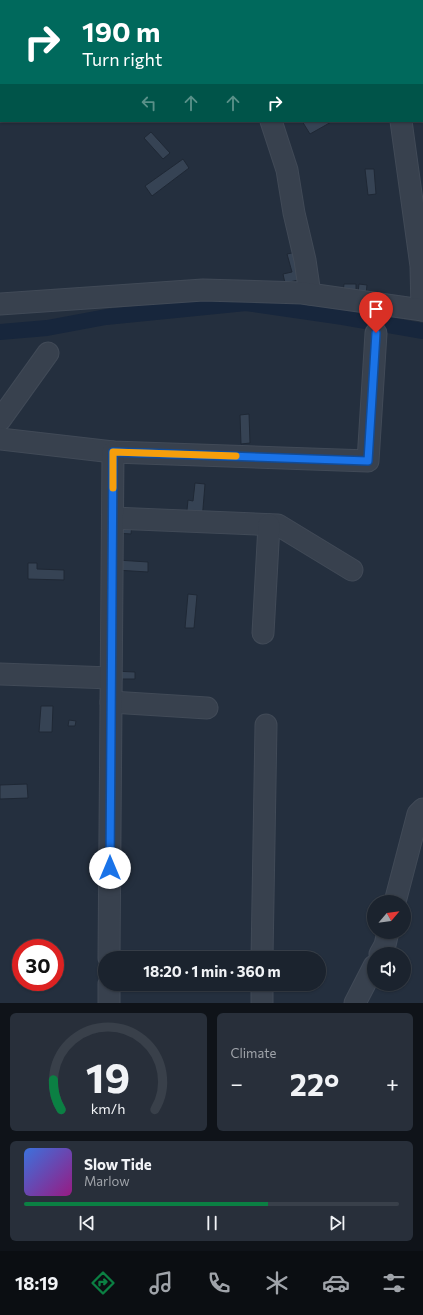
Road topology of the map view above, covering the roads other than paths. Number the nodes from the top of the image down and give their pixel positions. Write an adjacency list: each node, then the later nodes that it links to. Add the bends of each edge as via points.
1 (271, 122): 3 (street, via 287,170)
2 (401, 122): 5 (street, via 421,266)
3 (310, 294): 4 (street, via 203,290); 5 (street)
4 (0, 304)
5 (423, 310)
6 (376, 333): 10 (street, via 368,461)
7 (48, 353): 8 (street)
8 (0, 420)
9 (0, 439): 10 (street)
10 (113, 452): 11 (street)
11 (113, 518): 12 (street); 16 (street)
12 (269, 525): 13 (street, via 278,525); 14 (street)
13 (352, 570)
14 (263, 633)
15 (0, 674): 16 (street)
16 (112, 678): 17 (street)
17 (111, 702): 18 (street); 22 (street)
18 (206, 708)
19 (266, 725): 23 (street)
20 (423, 808): 21 (street, via 416,820)
21 (398, 895)
22 (109, 951)
23 (262, 951)
24 (367, 980): 29 (street)
25 (109, 991): 27 (street)
26 (262, 991): 28 (street)
27 (109, 1003)
28 (262, 1003)
29 (355, 1003)

